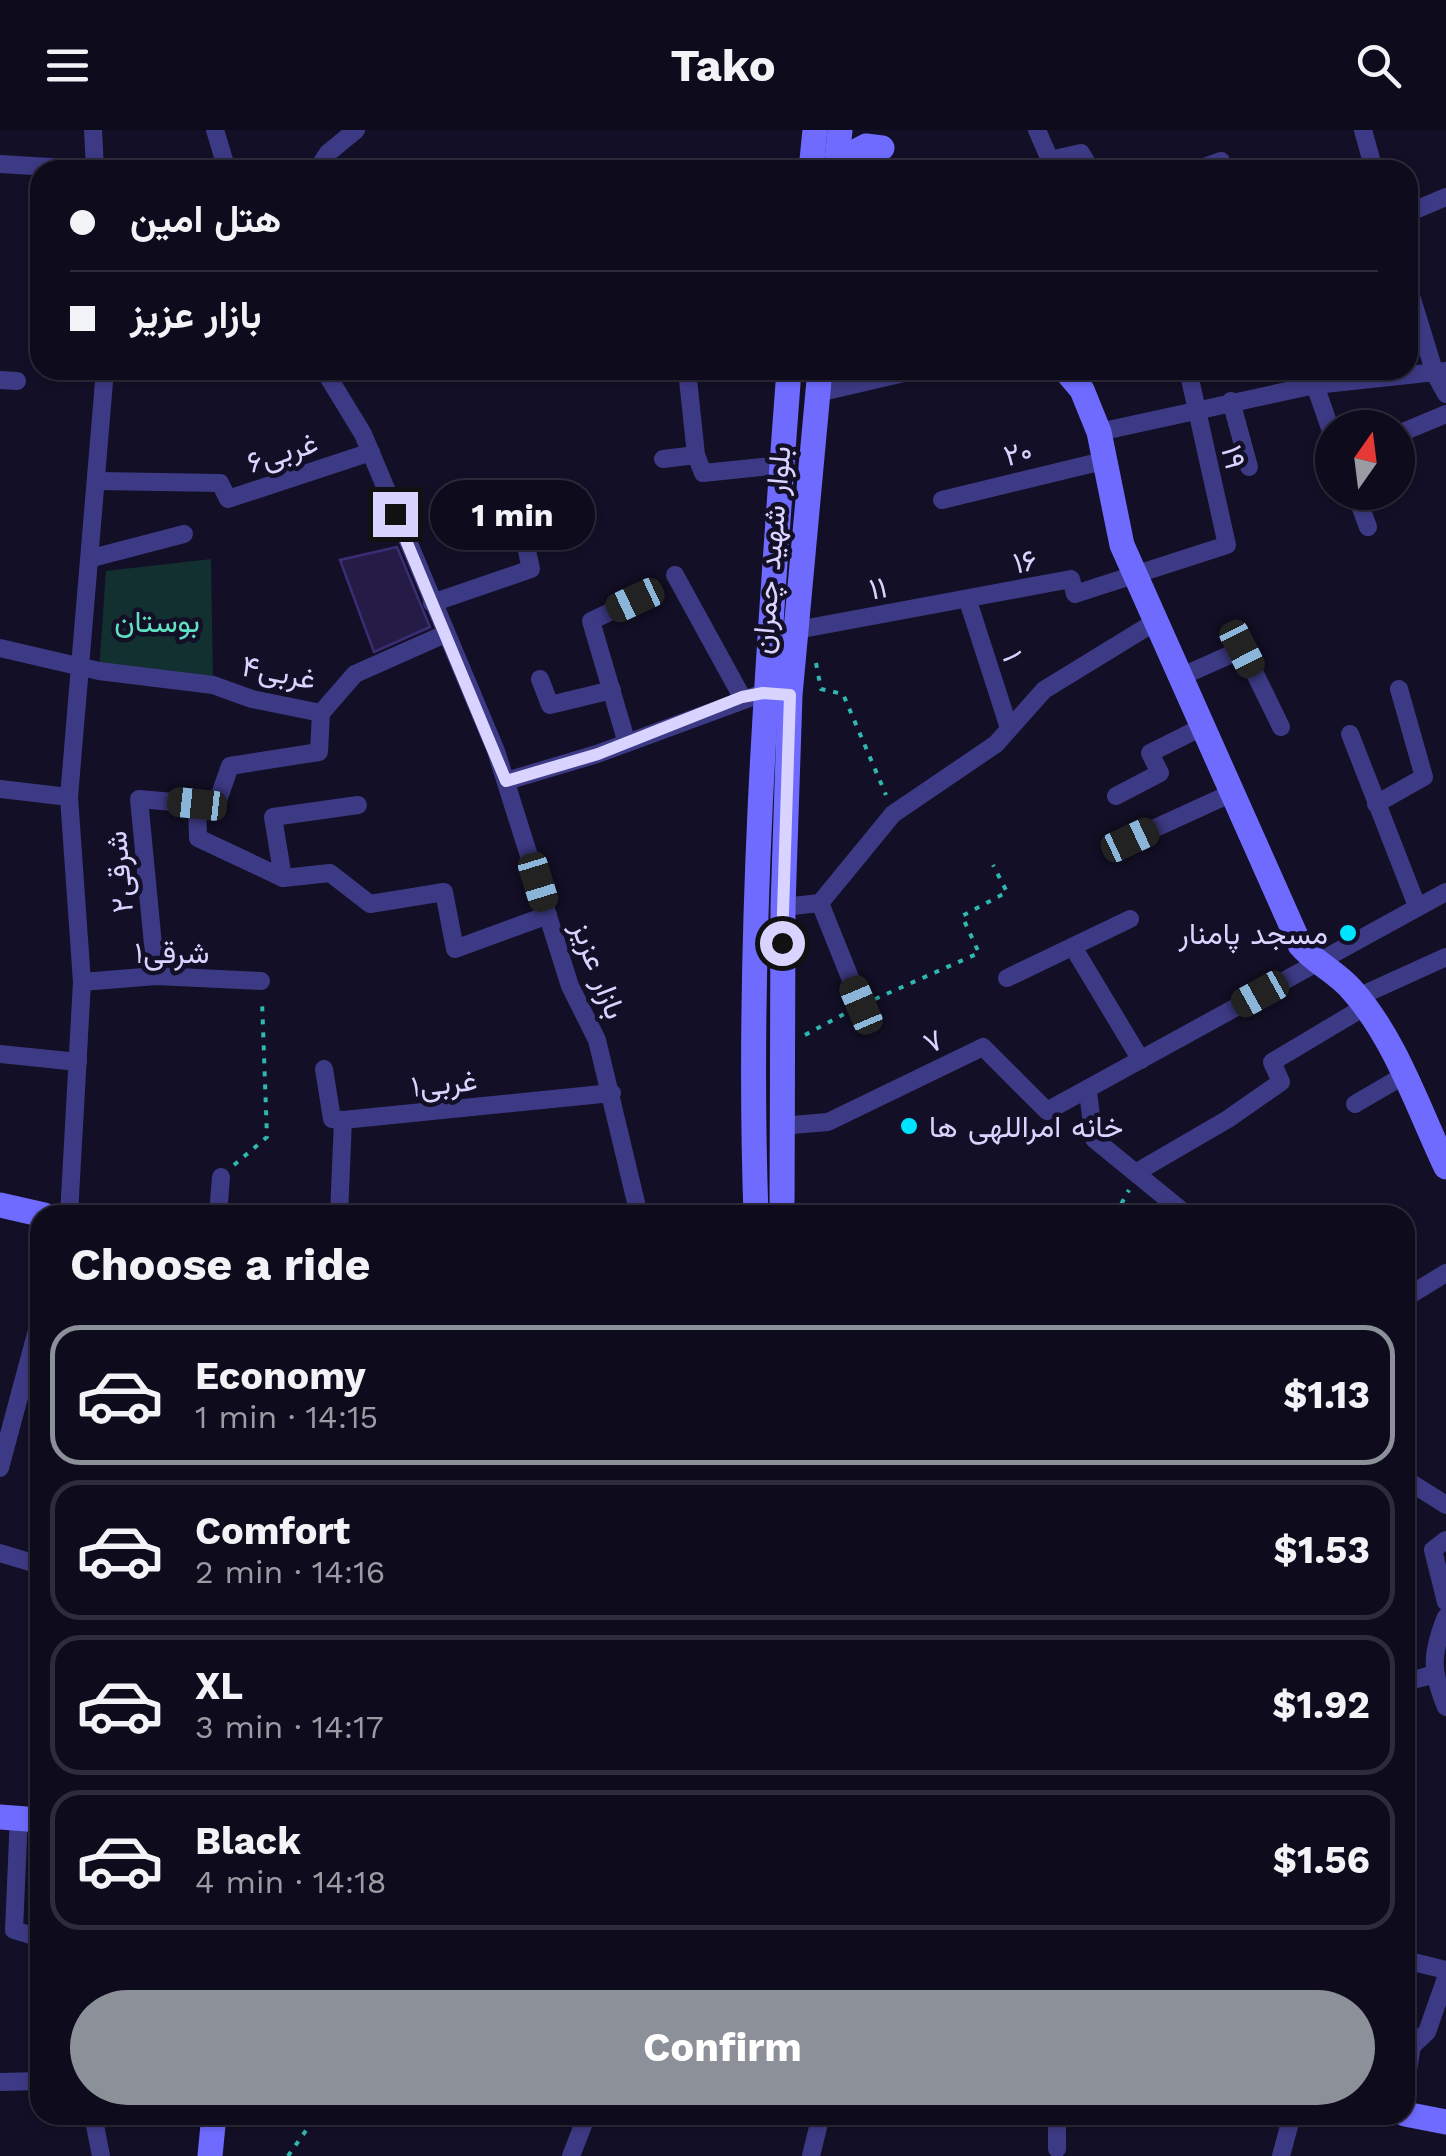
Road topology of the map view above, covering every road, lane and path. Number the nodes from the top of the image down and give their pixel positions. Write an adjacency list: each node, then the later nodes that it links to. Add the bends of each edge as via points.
1 (92, 130): 9 (street)
2 (215, 130): 10 (street)
3 (356, 130): 11 (street)
4 (815, 130): 12 (main road)
5 (840, 130): 13 (main road)
6 (1037, 130): 16 (street)
7 (1363, 130): 19 (street)
8 (877, 139): 14 (main road); 15 (main road)
9 (96, 160)
10 (224, 160)
11 (323, 160)
12 (811, 160)
13 (838, 160)
14 (846, 160)
15 (891, 160)
16 (1050, 160)
17 (1050, 160): 18 (street, via 1081,153)
18 (1085, 160)
19 (1371, 160)
20 (0, 164): 21 (street)
21 (30, 166)
22 (1446, 197): 23 (street)
23 (1418, 208)
24 (1418, 313): 25 (street)
25 (1440, 372): 35 (street)
26 (104, 380): 48 (street)
27 (330, 380): 42 (street, بازار عزیز)
28 (688, 380): 43 (street)
29 (787, 380): 46 (main road, بلوار شهید چمران)
30 (1074, 380): 41 (main road)
31 (1190, 380): 37 (street, ۱۹)
32 (1363, 380): 34 (street)
33 (819, 382): 61 (main road, بلوار شهید چمران)
34 (1315, 385): 36 (street); 38 (street)
35 (1446, 394)
36 (1231, 401): 37 (street); 47 (street)
37 (1194, 410): 41 (street); 56 (street, ۱۹, via 1227,544)
38 (1324, 410)
39 (1446, 414): 40 (street)
40 (1415, 427)
41 (1099, 432): 45 (main road)
42 (370, 452): 48 (street, غربی۶, via 228,499 220,483); 59 (street, بازار عزیز)
43 (696, 455): 44 (street); 46 (street, via 703,474)
44 (664, 460)
45 (1107, 460): 50 (street, ۲۰); 56 (main road, via 1122,546)
46 (782, 464): 70 (main road, بلوار شهید چمران)
47 (1249, 467)
48 (99, 481): 54 (street)
49 (516, 500): 59 (street, via 530,569)
50 (942, 500)
51 (1362, 510): 52 (street)
52 (1368, 527)
53 (184, 534): 54 (street)
54 (92, 558): 65 (street)
55 (674, 575): 70 (street)
56 (1139, 576): 58 (street, ۱۶, via 1075,594 1071,579); 60 (main road)
57 (635, 600): 69 (street, via 592,621)
58 (968, 600): 61 (street, ۱۱); 75 (street, ۱)
59 (432, 603): 62 (street, بازار عزیز)
60 (1156, 622): 66 (main road); 75 (street, via 1044,690)
61 (796, 630): 71 (main road, بلوار شهید چمران)
62 (444, 634): 72 (street, غربی۴, via 356,674); 78 (street, بازار عزیز)
63 (0, 648): 65 (street, غربی۴)
64 (816, 659): 86 (path, via 820,690 844,694)
65 (80, 667): 72 (street, غربی۴, via 213,686); 82 (street)
66 (1180, 677): 73 (main road); 74 (street, via 1242,649)
67 (540, 680): 69 (street, via 550,706)
68 (1399, 689): 84 (street, via 1424,777)
69 (612, 690): 77 (street)
70 (752, 695): 71 (main road); 77 (street); 124 (main road, بلوار شهید چمران)
71 (790, 695): 93 (main road, بلوار شهید چمران)
72 (320, 713): 83 (street, via 318,752 230,766 218,800)
73 (1202, 726): 80 (main road); 81 (street, via 1150,753 1160,773)
74 (1281, 727)
75 (1009, 728): 86 (street, via 940,786)
76 (1350, 734): 84 (street)
77 (626, 740): 78 (street)
78 (506, 781): 94 (street, بازار عزیز)
79 (0, 789): 82 (street)
80 (1232, 793): 87 (street); 98 (main road, via 1300,945)
81 (1116, 796)
82 (69, 797): 102 (street)
83 (197, 804): 89 (street, via 198,838); 99 (street, شرقی۲, via 140,799)
84 (1376, 804): 92 (street)
85 (358, 805): 89 (street, via 274,818)
86 (893, 814): 91 (street)
87 (1130, 840)
88 (993, 864): 104 (path, via 1007,892 962,916 978,953)
89 (283, 878): 94 (street, via 330,873 370,904 444,892 455,949)
90 (1446, 892): 92 (street)
91 (820, 903): 93 (street); 104 (street)
92 (1417, 906): 98 (street)
93 (783, 907): 115 (main road, بلوار شهید چمران)
94 (548, 916): 112 (street, بازار عزیز)
95 (1130, 918): 96 (street)
96 (1073, 947): 100 (street); 107 (street)
97 (1446, 956): 103 (street)
98 (1315, 963): 103 (main road); 107 (street)
99 (156, 976): 101 (street, شرقی۱); 102 (street, شرقی۱)
100 (1007, 978)
101 (262, 980): 118 (path, via 267,1136)
102 (82, 982): 108 (street)
103 (1362, 1002): 110 (main road); 117 (street, via 1272,1062 1281,1082)
104 (861, 1005): 105 (path, via 805,1033)
105 (805, 1051)
106 (0, 1054): 108 (street)
107 (1141, 1060): 111 (street)
108 (78, 1062): 120 (street)
109 (324, 1069): 114 (street, via 332,1119)
110 (1402, 1076): 113 (street); 116 (main road)
111 (1088, 1092): 115 (street, ۷, via 1047,1111 983,1047 828,1122); 117 (street, via 1094,1139)
112 (612, 1094): 114 (street, غربی۱); 123 (street, بازار عزیز)
113 (1355, 1104)
114 (343, 1120): 122 (street)
115 (780, 1126): 125 (main road, بلوار شهید چمران)
116 (1446, 1166)
117 (1137, 1172): 126 (path); 127 (street)
118 (221, 1176): 121 (street)
119 (0, 1205): 128 (main road)
120 (70, 1205)
121 (219, 1205)
122 (339, 1205)
123 (637, 1205)
124 (756, 1205)
125 (782, 1205)
126 (1121, 1205)
127 (1175, 1205)
128 (30, 1212)
129 (1446, 1273): 130 (street)
130 (1415, 1292)
131 (30, 1354): 132 (street)
132 (1, 1456)
133 (1415, 1486): 134 (street)
134 (1446, 1506)
135 (1446, 1540): 138 (street, via 1433,1550)
136 (0, 1554): 137 (street)
137 (30, 1562)
138 (1446, 1602)
139 (1446, 1617): 140 (street, via 1432,1652)
140 (1432, 1675): 141 (street); 142 (street)
141 (1415, 1679)
142 (1446, 1708)
143 (20, 1817): 144 (street, via 14,1930)
144 (30, 1935)
145 (1415, 1962): 146 (street)
146 (1446, 1970)
147 (1446, 1978): 148 (street, via 1427,2032)
148 (1415, 2043)
149 (30, 2081): 150 (street)
150 (0, 2082)
151 (1415, 2116): 152 (main road)
152 (1446, 2122)
153 (95, 2125): 161 (street)
154 (213, 2125): 162 (main road)
155 (310, 2125): 163 (path)
156 (583, 2125): 164 (street)
157 (819, 2125): 165 (street)
158 (1057, 2125): 160 (street)
159 (1289, 2125): 166 (street)
160 (1057, 2149)
161 (101, 2156)
162 (210, 2156)
163 (288, 2156)
164 (571, 2156)
165 (812, 2156)
166 (1280, 2156)

